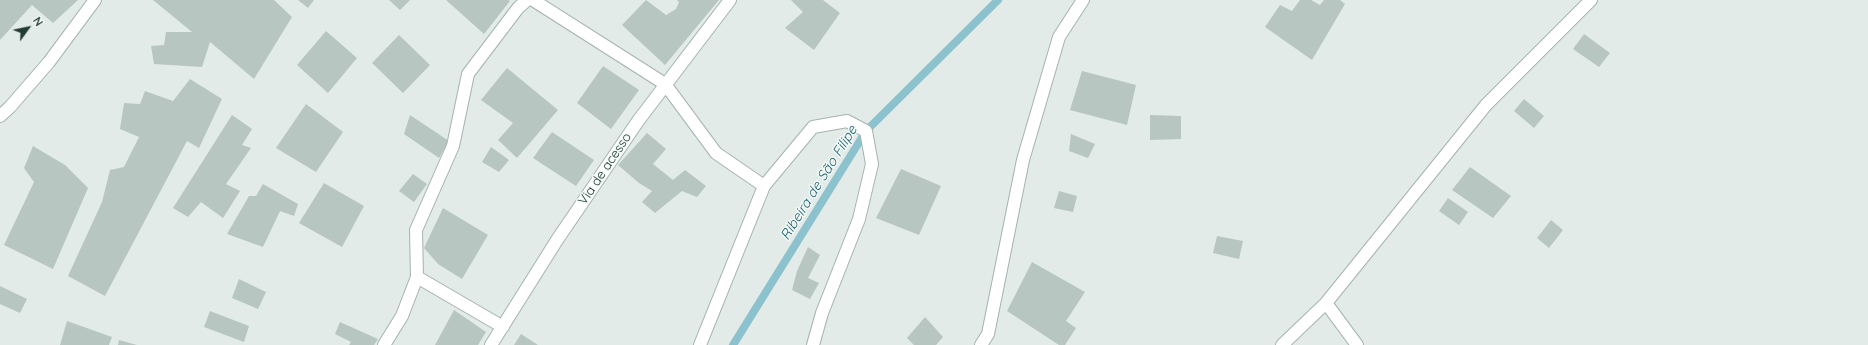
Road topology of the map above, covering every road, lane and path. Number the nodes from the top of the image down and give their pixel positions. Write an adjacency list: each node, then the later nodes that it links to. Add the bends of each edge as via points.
1 (95, 0): 8 (street, via 49,62)
2 (527, 0): 10 (street, via 518,8 468,74 453,146 416,230)
3 (533, 0): 7 (street)
4 (730, 0): 7 (street, Via de acesso)
5 (1083, 0): 17 (street, via 1059,37 1023,160 988,334)
6 (1591, 0): 11 (street, via 1486,106)
7 (665, 84): 9 (street, via 716,153); 12 (street, Via de acesso, via 557,240)
8 (0, 116)
9 (764, 186): 15 (street); 16 (street, via 813,127 847,121 866,131 872,164 859,219)
10 (417, 278): 12 (street); 13 (street, via 402,316)
11 (1326, 303): 18 (street); 19 (street)
12 (503, 327): 14 (street, Via de acesso)
13 (384, 345)
14 (491, 345)
15 (700, 345)
16 (812, 345)
17 (981, 345)
18 (1282, 345)
19 (1357, 345)

